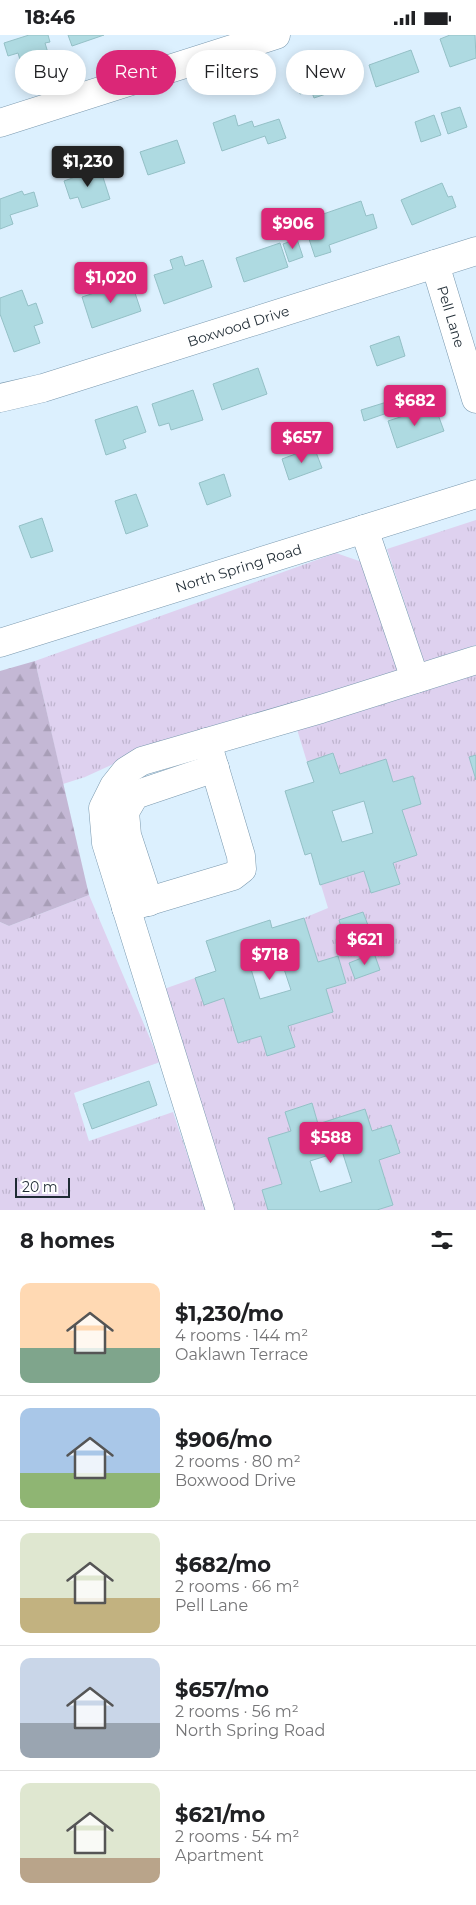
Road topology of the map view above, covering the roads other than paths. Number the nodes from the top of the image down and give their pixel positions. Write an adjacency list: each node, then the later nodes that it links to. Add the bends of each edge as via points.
1 (276, 35): 2 (street)
2 (0, 123)
3 (476, 251): 4 (street, Boxwood Drive)
4 (435, 264): 5 (street, Boxwood Drive, via 43,388); 6 (street, Pell Lane)
5 (0, 398)
6 (476, 399)
7 (476, 494): 8 (street, North Spring Road)
8 (364, 529): 9 (street, North Spring Road); 11 (street)
9 (0, 643)
10 (476, 660): 11 (street)
11 (415, 679): 12 (street)
12 (207, 742): 13 (street); 14 (street, via 142,761 126,771 103,808 106,843)
13 (215, 768): 14 (street, via 135,795 125,812); 14 (street, via 242,856 242,869 233,876)
14 (137, 905): 15 (street)
15 (220, 1210)

